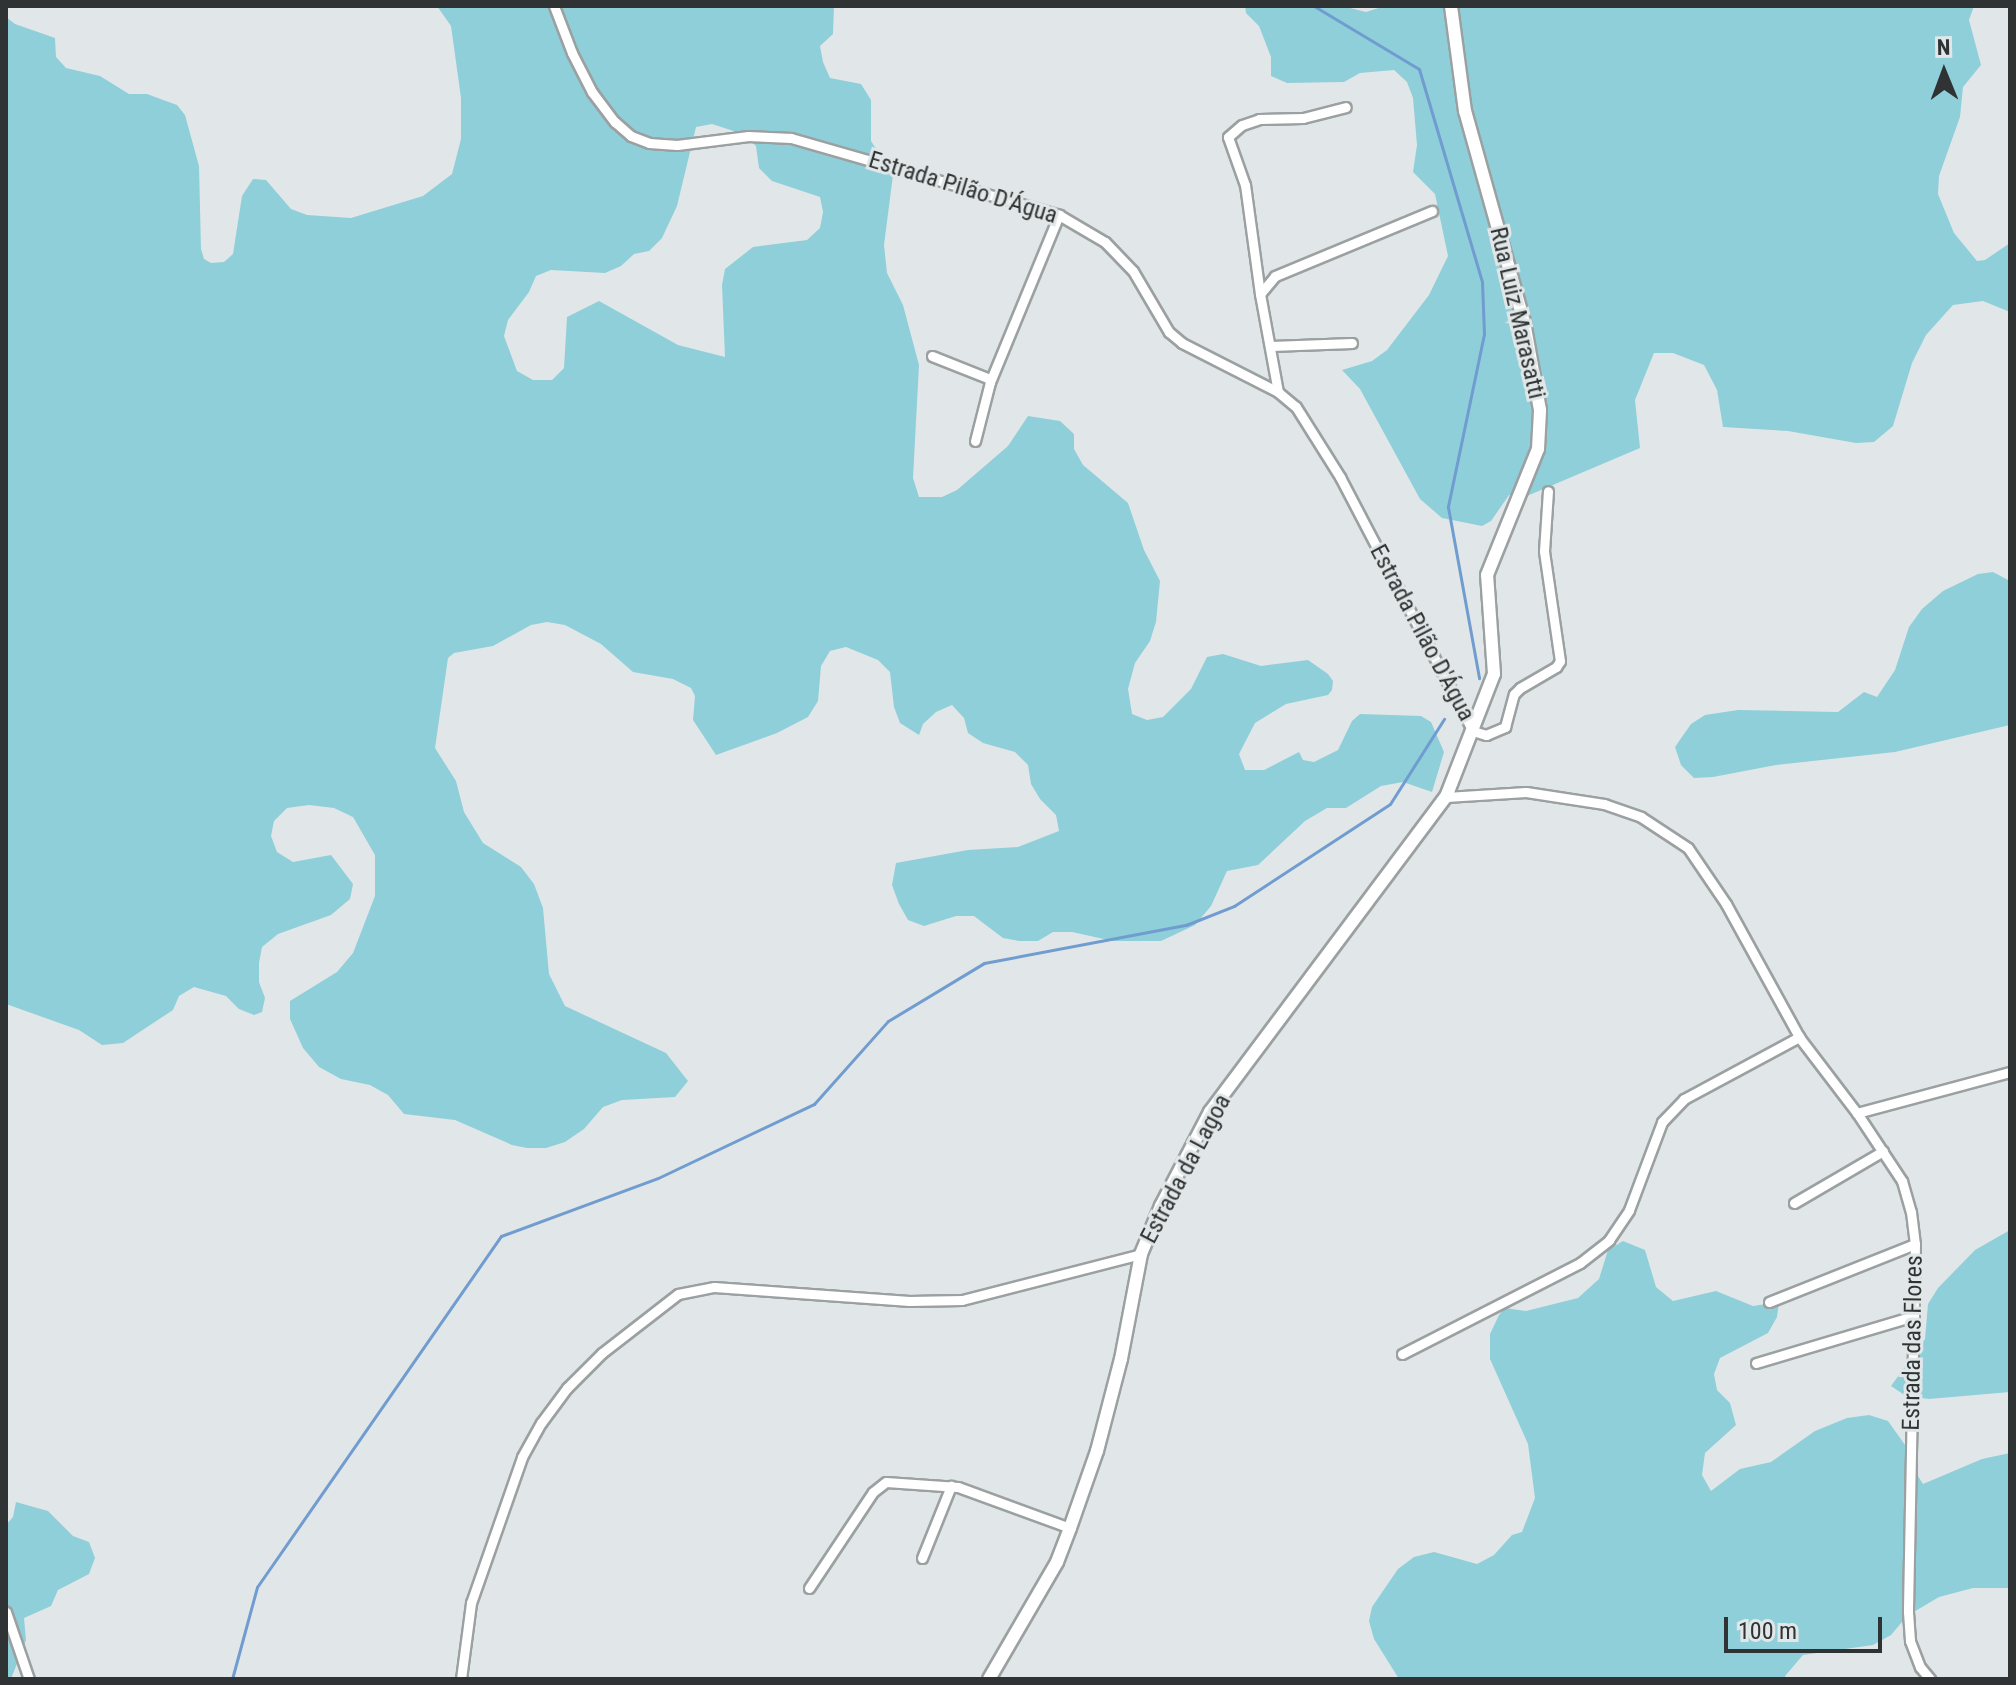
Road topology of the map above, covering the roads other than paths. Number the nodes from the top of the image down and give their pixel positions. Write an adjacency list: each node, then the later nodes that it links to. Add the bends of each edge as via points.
1 (554, 6): 5 (street, Estrada Pilão D'Água, via 592,92 631,136 677,145 748,136 791,138)
2 (1451, 6): 14 (street, Rua Luiz Marasatti, via 1465,111 1520,309 1540,410 1538,449 1487,575 1494,674)
3 (1346, 107): 6 (street, via 1303,118 1250,121 1228,137 1245,185)
4 (1432, 211): 6 (street, via 1284,269)
5 (1059, 215): 10 (street); 11 (street, Estrada Pilão D'Água, via 1122,257 1160,322 1182,343)
6 (1260, 294): 8 (street)
7 (1352, 343): 8 (street)
8 (1271, 346): 11 (street)
9 (932, 356): 10 (street)
10 (990, 379): 12 (street)
11 (1278, 392): 14 (street, Estrada Pilão D'Água, via 1309,426 1340,477)
12 (975, 441)
13 (1548, 491): 14 (street, via 1544,551 1560,661 1514,694 1505,727 1486,735)
14 (1473, 731): 15 (street, Rua Luiz Marasatti)
15 (1446, 797): 16 (street, Estrada das Flores, via 1526,792 1568,797 1616,808 1670,833 1704,869); 22 (street, Estrada da Lagoa, via 1210,1112)
16 (1799, 1037): 18 (street, Estrada das Flores); 25 (street, via 1711,1082 1673,1110 1662,1122 1629,1210 1609,1240 1580,1263)
17 (2010, 1072): 18 (street)
18 (1857, 1113): 19 (street, Estrada das Flores)
19 (1883, 1151): 20 (street); 21 (street, Estrada das Flores, via 1902,1181)
20 (1794, 1203)
21 (1915, 1244): 23 (street); 24 (street, Estrada das Flores)
22 (1141, 1254): 28 (street, Estrada da Lagoa, via 1105,1420); 33 (street, via 951,1301 714,1287 678,1294 602,1353 541,1423 522,1457 471,1603)
23 (1769, 1302)
24 (1914, 1316): 26 (street); 35 (street, Estrada das Flores, via 1908,1612 1910,1641)
25 (1402, 1354)
26 (1756, 1363)
27 (951, 1486): 28 (street); 29 (street); 30 (street, via 879,1485)
28 (1070, 1528): 34 (street, Estrada da Lagoa, via 1057,1562)
29 (922, 1558)
30 (809, 1588)
31 (6, 1612): 32 (street)
32 (29, 1679)
33 (461, 1679)
34 (989, 1679)
35 (1930, 1679)

